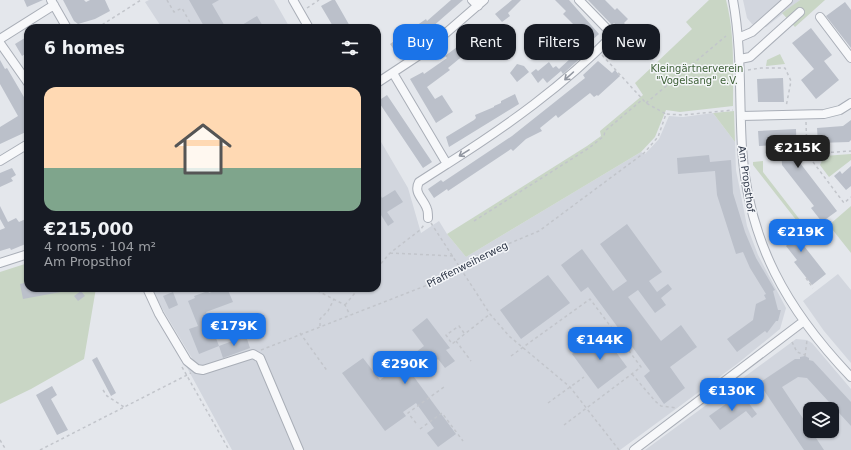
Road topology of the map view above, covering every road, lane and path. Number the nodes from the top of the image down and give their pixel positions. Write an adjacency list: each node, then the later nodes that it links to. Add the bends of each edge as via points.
1 (141, 0): 16 (path)
2 (167, 0): 17 (path, via 174,12 182,8)
3 (293, 0): 13 (street)
4 (318, 0): 13 (path)
5 (472, 0): 11 (street)
6 (484, 0): 11 (street)
7 (579, 0): 23 (street, via 613,35)
8 (733, 0): 21 (street, Am Propsthof)
9 (788, 0): 21 (street, via 752,32)
10 (53, 2): 15 (street); 20 (street)
11 (478, 6): 27 (street, via 424,52)
12 (800, 12): 25 (street, via 750,57)
13 (301, 13): 18 (street)
14 (820, 17): 24 (street)
15 (66, 24)
16 (103, 24)
17 (191, 24)
18 (307, 24)
19 (726, 36): 31 (path)
20 (0, 38)
21 (738, 38): 25 (street, Am Propsthof)
22 (0, 42): 28 (street)
23 (598, 50): 30 (path); 41 (street, one-way to 41, via 495,134)
24 (851, 58)
25 (740, 59): 26 (street, Am Propsthof)
26 (740, 72): 33 (street, Am Propsthof); 36 (path, via 762,68 786,68 791,80)
27 (393, 73): 29 (street); 41 (street)
28 (24, 77)
29 (381, 80)
30 (643, 99): 31 (path); 44 (path, via 589,148)
31 (646, 103): 34 (path)
32 (851, 103): 35 (street, via 834,112)
33 (741, 112): 34 (path, via 683,116); 36 (street); 60 (street, Am Propsthof, via 744,169 754,222 772,269)
34 (666, 114): 50 (path, Pfaffenweiherweg, via 658,137 644,153 539,231 491,251)
35 (806, 114): 36 (street); 39 (path)
36 (786, 115)
37 (24, 146): 40 (street)
38 (851, 152): 39 (path)
39 (807, 154): 42 (path, via 844,203)
40 (0, 161)
41 (447, 164): 43 (street, via 419,182 417,186)
42 (851, 197)
43 (428, 218): 45 (path, via 420,230); 47 (path)
44 (474, 221)
45 (390, 253): 47 (path); 49 (path)
46 (24, 255): 48 (street)
47 (454, 256): 50 (path)
48 (0, 263)
49 (381, 263)
50 (462, 268): 58 (path); 59 (path, Pfaffenweiherweg, via 425,286)
51 (806, 278): 52 (path)
52 (813, 288)
53 (149, 292): 72 (street, via 187,361)
54 (320, 292): 56 (path)
55 (356, 292): 57 (path)
56 (334, 299): 57 (path); 61 (path, via 328,312 320,319)
57 (345, 305): 59 (path)
58 (490, 314): 63 (path); 67 (path)
59 (350, 315): 61 (path, Pfaffenweiherweg)
60 (804, 321): 77 (street, Am Propsthof); 84 (street)
61 (320, 326): 62 (path, Pfaffenweiherweg)
62 (300, 333): 68 (path, Pfaffenweiherweg); 73 (path)
63 (464, 333): 65 (path); 65 (path, via 459,326 446,335 452,344)
64 (806, 340): 66 (path, via 805,356 797,352)
65 (456, 341): 70 (path)
66 (792, 342)
67 (523, 348): 69 (path); 74 (path, via 590,299 641,367); 79 (path)
68 (253, 354): 72 (street, via 209,369); 93 (street, via 260,358 266,370)
69 (511, 356)
70 (471, 361)
71 (180, 363): 75 (path)
72 (197, 369): 75 (path)
73 (328, 372)
74 (632, 374): 83 (path); 84 (path, via 654,401 661,406 678,408)
75 (187, 375): 82 (path); 92 (path)
76 (584, 377): 79 (path)
77 (851, 377)
78 (444, 386): 85 (path, via 408,412)
79 (570, 387): 81 (path); 83 (path)
80 (103, 390): 82 (path, via 106,396)
81 (548, 403)
82 (124, 407): 91 (path)
83 (587, 408): 86 (path); 94 (path)
84 (682, 414): 95 (street)
85 (416, 423)
86 (564, 425)
87 (420, 429): 89 (path, via 442,413)
88 (0, 440): 90 (path)
89 (463, 441)
90 (6, 450)
91 (40, 450)
92 (229, 450)
93 (299, 450)
94 (619, 450)
95 (634, 450)

